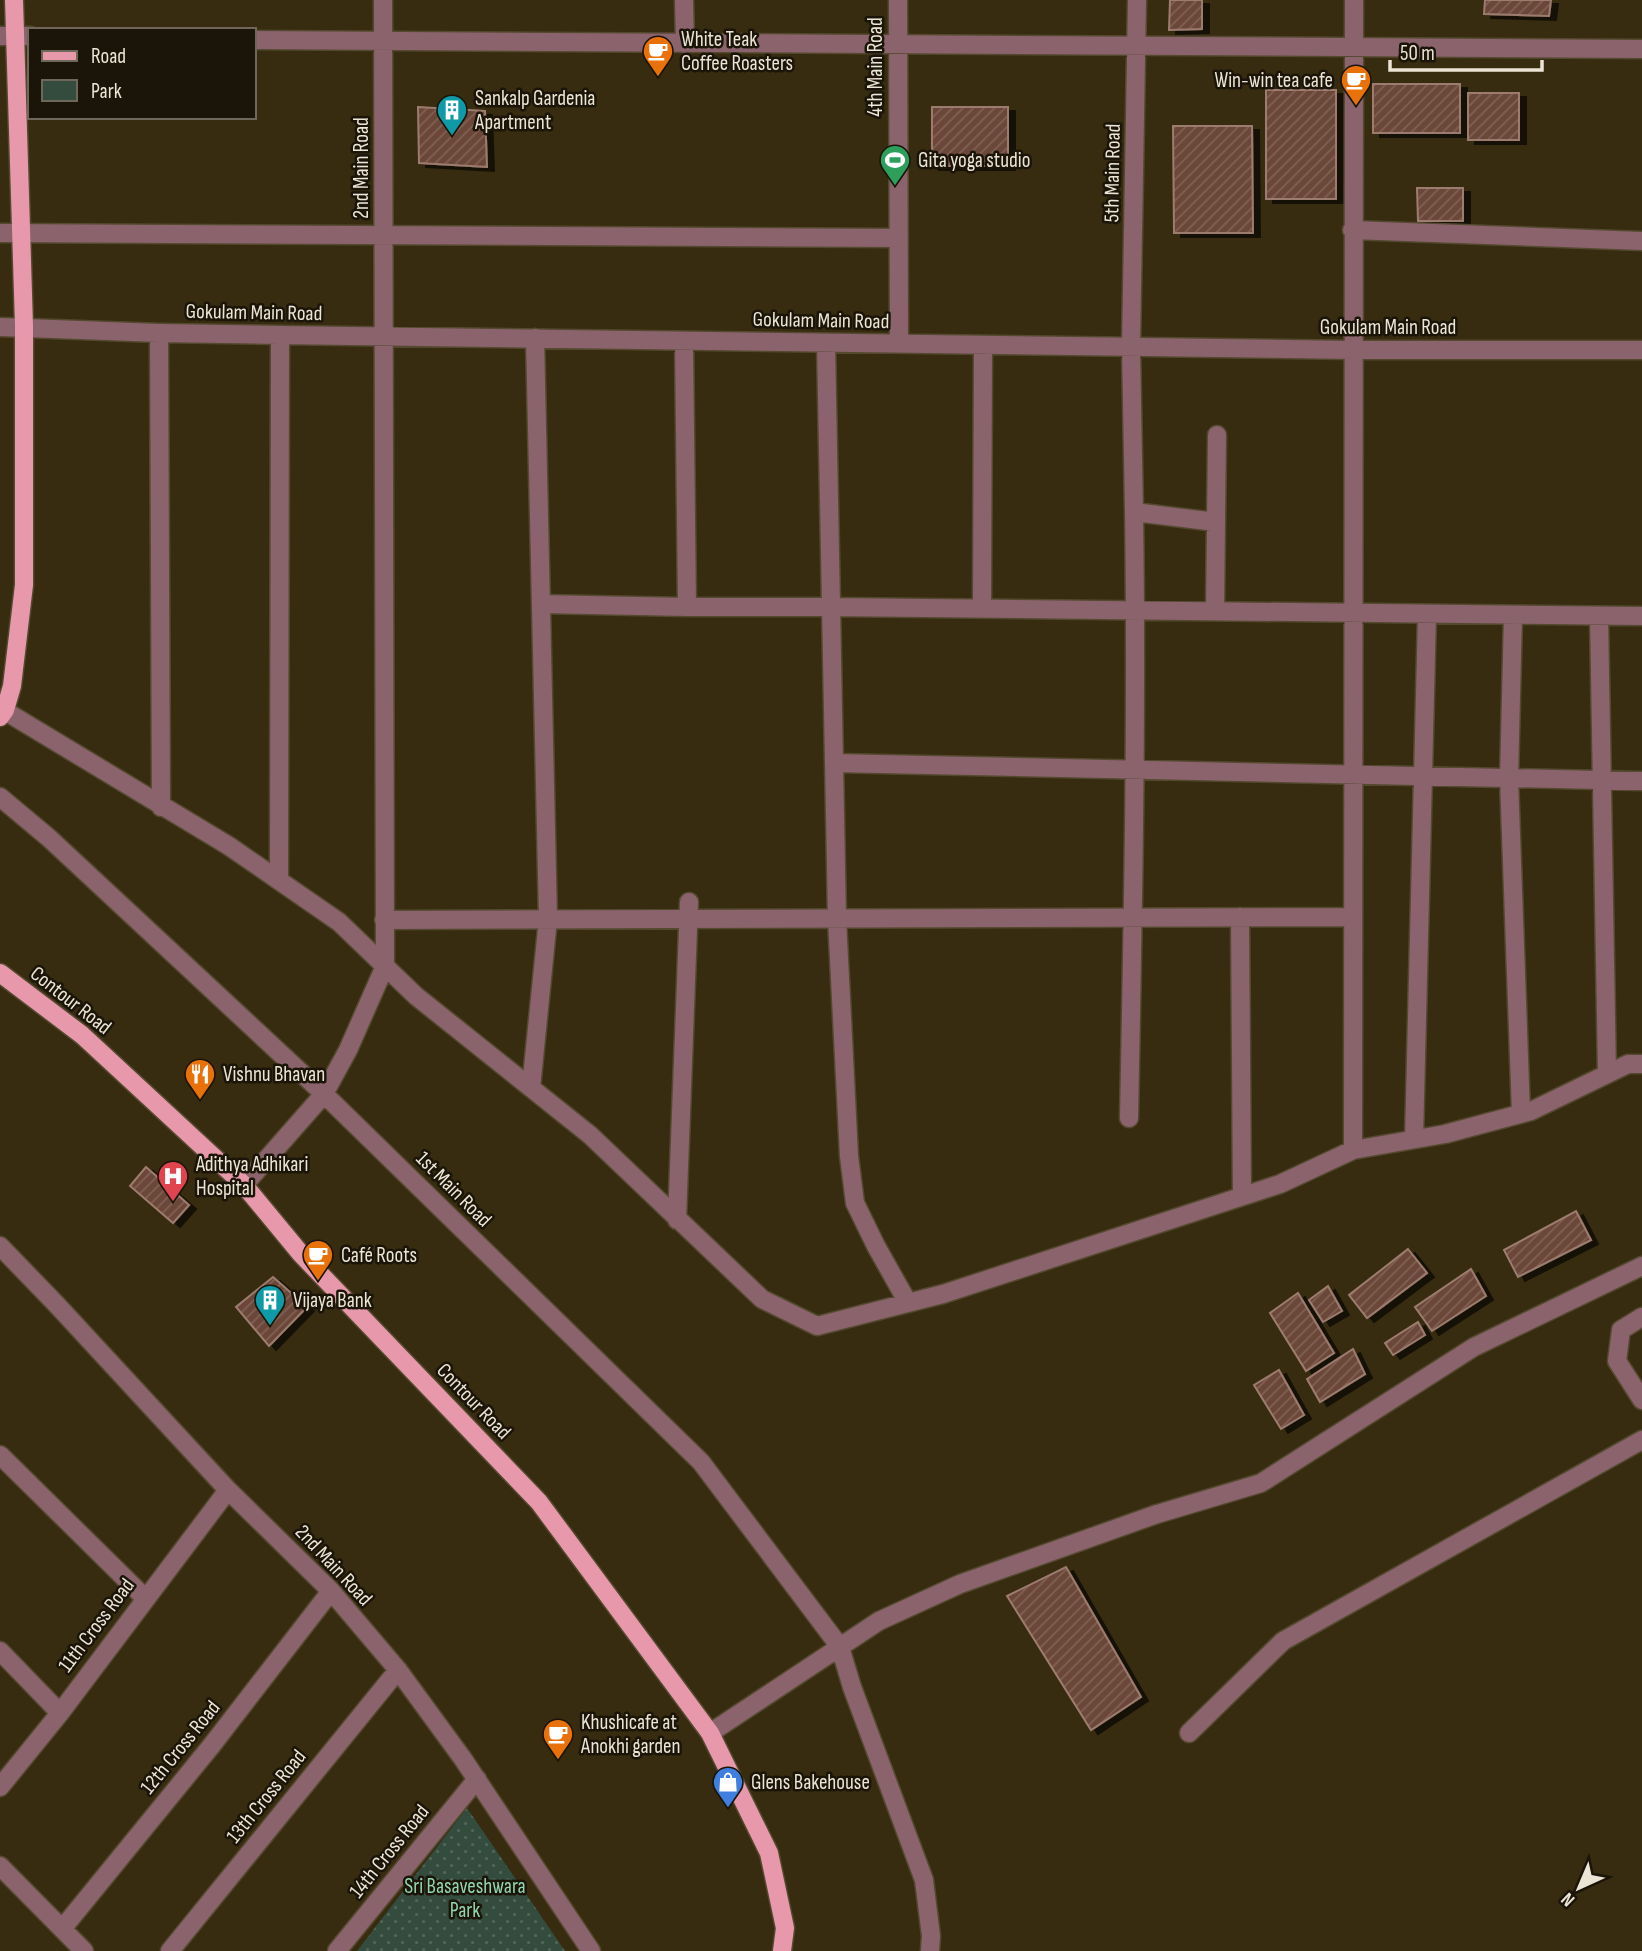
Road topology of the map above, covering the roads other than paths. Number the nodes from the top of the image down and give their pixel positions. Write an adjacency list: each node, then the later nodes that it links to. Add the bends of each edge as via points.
1 (14, 0): 7 (main road)
2 (383, 0): 9 (street, 2nd Main Road)
3 (684, 0): 10 (street)
4 (898, 0): 11 (street, 4th Main Road)
5 (1137, 0): 12 (street, 5th Main Road)
6 (1354, 0): 13 (street)
7 (14, 36): 17 (main road)
8 (256, 40): 9 (street)
9 (383, 42): 10 (street); 18 (street, 2nd Main Road)
10 (685, 44): 11 (street)
11 (897, 45): 12 (street); 19 (street, 4th Main Road)
12 (1137, 46): 13 (street); 31 (street, 5th Main Road)
13 (1353, 47): 14 (street); 15 (street)
14 (1642, 49)
15 (1352, 230): 20 (street); 32 (street)
16 (0, 233): 17 (street)
17 (21, 234): 18 (street); 21 (main road)
18 (383, 235): 19 (street); 25 (street, 2nd Main Road)
19 (898, 238): 29 (street, 4th Main Road)
20 (1642, 241)
21 (24, 326): 22 (street, Gokulam Main Road); 23 (street, Gokulam Main Road); 48 (main road, via 24,585 12,686)
22 (0, 327)
23 (159, 333): 24 (street, Gokulam Main Road); 57 (street)
24 (280, 335): 25 (street, Gokulam Main Road); 58 (street)
25 (385, 336): 26 (street, Gokulam Main Road); 65 (street, 2nd Main Road)
26 (535, 338): 27 (street, Gokulam Main Road); 37 (street)
27 (684, 341): 28 (street, Gokulam Main Road); 38 (street)
28 (826, 343): 29 (street, Gokulam Main Road); 39 (street)
29 (899, 344): 30 (street, Gokulam Main Road)
30 (983, 345): 31 (street, Gokulam Main Road); 40 (street)
31 (1131, 347): 32 (street, Gokulam Main Road); 35 (street, 5th Main Road)
32 (1353, 350): 33 (street, Gokulam Main Road); 43 (street)
33 (1642, 350)
34 (1217, 435): 36 (street)
35 (1134, 512): 36 (street); 41 (street, 5th Main Road)
36 (1216, 522): 42 (street)
37 (541, 604): 38 (street); 63 (street, via 552,830)
38 (687, 607): 39 (street)
39 (831, 607): 40 (street); 49 (street)
40 (982, 609): 41 (street)
41 (1135, 610): 42 (street); 50 (street, 5th Main Road)
42 (1215, 611): 43 (street)
43 (1353, 613): 44 (street); 51 (street)
44 (1427, 614): 45 (street); 52 (street)
45 (1513, 615): 46 (street); 53 (street)
46 (1600, 616): 47 (street); 54 (street)
47 (1642, 616)
48 (2, 711): 57 (street)
49 (834, 763): 50 (street); 64 (street)
50 (1134, 771): 51 (street); 62 (street, 5th Main Road)
51 (1353, 775): 52 (street); 61 (street)
52 (1422, 777): 53 (street); 74 (street)
53 (1509, 779): 54 (street); 72 (street)
54 (1602, 780): 55 (street); 69 (street)
55 (1642, 781)
56 (0, 797): 71 (street, 1st Main Road)
57 (161, 807): 58 (street)
58 (279, 880): 66 (street, via 340,922)
59 (690, 910): 63 (street); 64 (street); 78 (street)
60 (1240, 917): 61 (street); 62 (street); 77 (street)
61 (1353, 917): 75 (street)
62 (1133, 918): 64 (street); 73 (street, 5th Main Road)
63 (548, 919): 65 (street); 70 (street)
64 (837, 919): 81 (street, via 855,1203)
65 (384, 920): 66 (street, 2nd Main Road)
66 (385, 966): 70 (street); 71 (street)
67 (0, 973): 76 (main road, Contour Road, via 82,1035)
68 (1642, 1064): 69 (street, via 1628,1064)
69 (1607, 1074): 72 (street)
70 (531, 1088): 78 (street, via 590,1135)
71 (324, 1094): 76 (street); 89 (street, 1st Main Road, via 701,1462)
72 (1521, 1113): 74 (street)
73 (1129, 1118)
74 (1414, 1139): 75 (street)
75 (1353, 1150): 77 (street)
76 (244, 1185): 93 (main road, Contour Road, via 301,1254 539,1502)
77 (1242, 1196): 81 (street)
78 (677, 1220): 81 (street, via 762,1299 817,1326)
79 (0, 1246): 86 (street, 2nd Main Road)
80 (1642, 1266): 89 (street, via 1474,1346 1261,1483 1157,1514 960,1584 879,1621)
81 (908, 1303)
82 (1642, 1317): 83 (street, via 1620,1330 1617,1361)
83 (1642, 1400)
84 (1642, 1440): 94 (street, via 1283,1641)
85 (0, 1455): 88 (street)
86 (228, 1490): 87 (street, 2nd Main Road); 88 (street, 11th Cross Road)
87 (331, 1591): 91 (street, 2nd Main Road); 98 (street, 12th Cross Road)
88 (145, 1598): 92 (street, 11th Cross Road)
89 (840, 1647): 93 (street); 104 (street, via 924,1880)
90 (0, 1651): 92 (street)
91 (398, 1670): 95 (street, 2nd Main Road); 100 (street, 13th Cross Road)
92 (60, 1713): 96 (street, 11th Cross Road)
93 (710, 1732): 103 (main road, Contour Road, via 769,1853 785,1928)
94 (1189, 1733)
95 (477, 1779): 101 (street, 14th Cross Road); 102 (street, 2nd Main Road)
96 (0, 1787)
97 (0, 1867): 98 (street)
98 (61, 1930): 99 (street)
99 (84, 1951)
100 (170, 1951)
101 (337, 1951)
102 (591, 1951)
103 (782, 1951)
104 (930, 1951)

